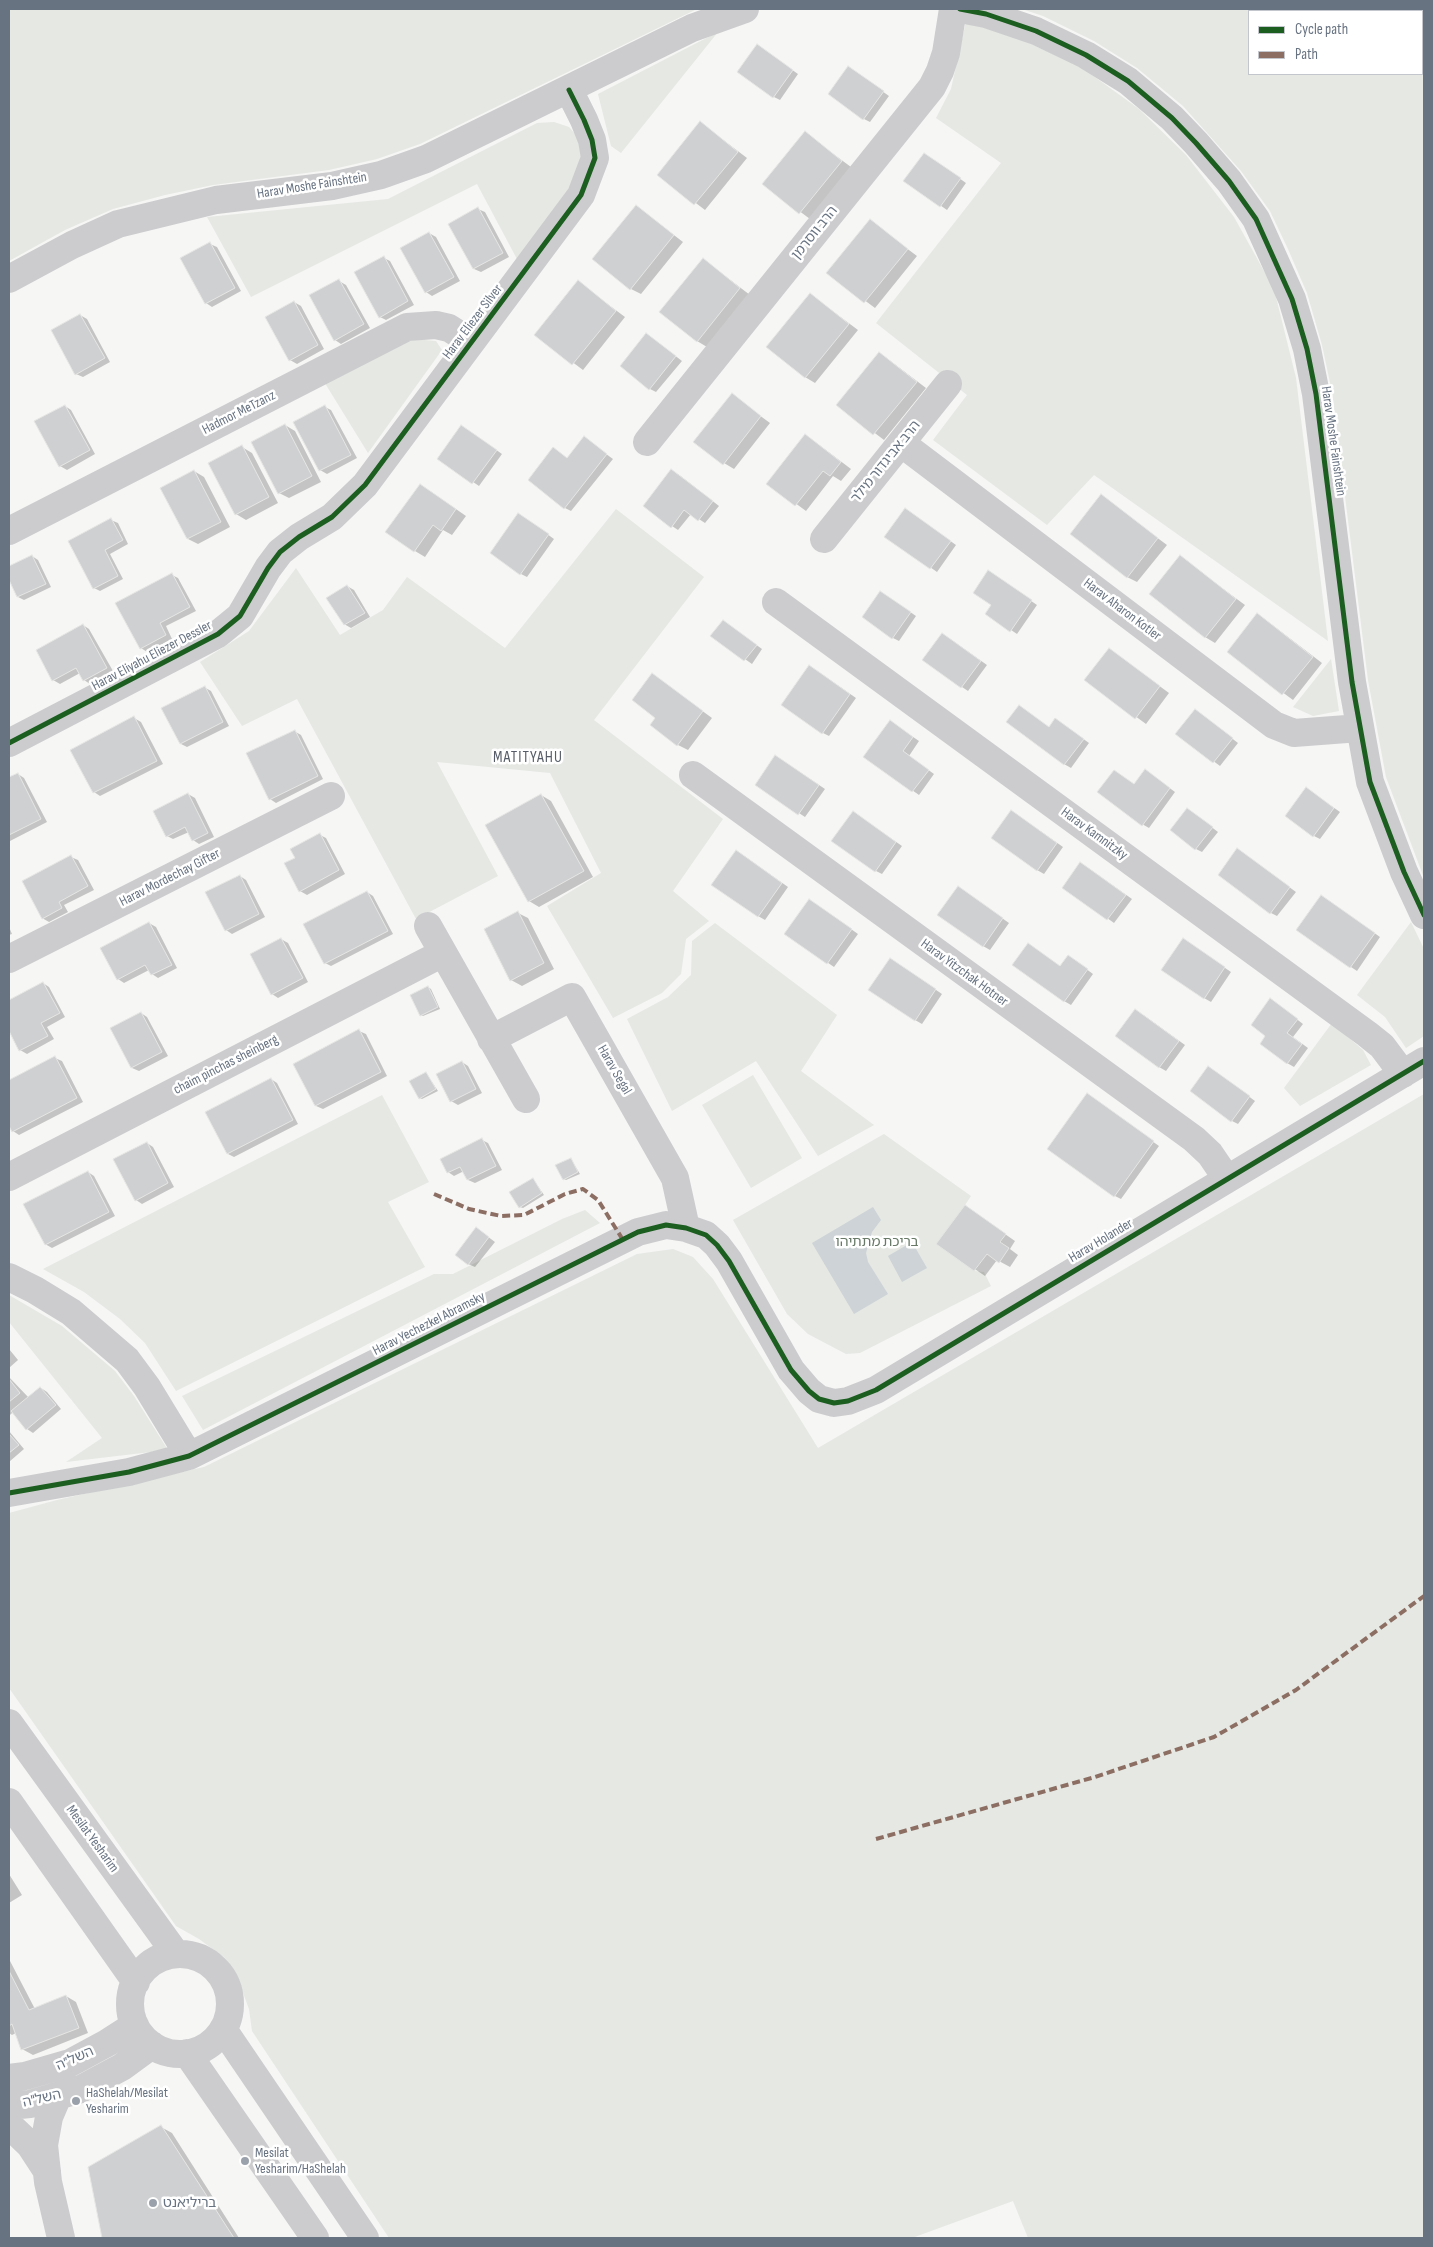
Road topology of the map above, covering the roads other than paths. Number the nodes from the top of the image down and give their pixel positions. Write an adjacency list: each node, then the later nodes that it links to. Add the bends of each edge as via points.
1 (745, 9): 4 (street, Harav Moshe Fainshtein, via 692,28)
2 (953, 9): 8 (street, הרב ווסרמן, via 946,53 932,87)
3 (960, 9): 14 (street, Harav Moshe Fainshtein, via 1036,31 1086,55 1128,82 1172,118 1196,143 1256,219 1292,299 1309,358)
4 (569, 90): 5 (street, Harav Moshe Fainshtein, via 463,143 381,175 332,186 216,200 118,224); 6 (street, Harav Eliezer Silver, via 592,140 595,158 591,172 581,195)
5 (9, 279)
6 (471, 342): 10 (street, Hadmor MeTzanz, via 449,328 436,325 407,327); 11 (street, Harav Eliezer Silver, via 365,485 332,518)
7 (948, 384): 9 (street, הרב אביגדור מילר)
8 (647, 442)
9 (901, 443): 12 (street, הרב אביגדור מילר); 14 (street, Harav Aharon Kotler, via 1274,725 1294,733)
10 (9, 530)
11 (299, 537): 15 (street, Harav Eliyahu Eliezer Dessler, via 280,552 268,568 240,616 218,634)
12 (824, 539)
13 (776, 602): 23 (street, Harav Kamnitzky)
14 (1360, 728): 18 (street, Harav Moshe Fainshtein, via 1370,782)
15 (9, 743)
16 (693, 775): 26 (street, Harav Yitzchak Hotner, via 1194,1139 1210,1154)
17 (331, 796): 21 (street, Harav Mordechay Gifter)
18 (1424, 915)
19 (428, 926): 20 (street)
20 (442, 953): 22 (street); 25 (street, chaim pinchas sheinberg)
21 (9, 959)
22 (491, 1039): 24 (street); 27 (street, Harav Segal, via 572,997 675,1178)
23 (1414, 1067): 26 (street, Harav Holander)
24 (526, 1099)
25 (9, 1177)
26 (1227, 1179): 29 (street, Harav Holander, via 876,1390 834,1403 809,1392)
27 (686, 1228): 29 (street, Harav Yechezkel Abramsky, via 706,1235 729,1261); 30 (street, Harav Yechezkel Abramsky, via 666,1225 638,1232)
28 (9, 1277): 30 (street, via 71,1312 127,1360)
29 (791, 1370)
30 (189, 1456): 31 (street, Harav Yechezkel Abramsky, via 129,1472)
31 (9, 1493)
32 (9, 1722): 34 (street, Mesilat Yesharim)
33 (9, 1802): 35 (street)
34 (176, 1954): 35 (street, via 152,1963); 37 (street, via 202,1959 223,1977 230,2003)
35 (136, 1982): 36 (street, via 130,2010)
36 (135, 2025): 38 (street); 40 (street, השל”ה, via 70,2063)
37 (224, 2029): 39 (street, via 208,2045); 47 (street)
38 (152, 2045): 39 (street, via 163,2051); 41 (street, השל"ה, via 101,2079)
39 (187, 2053): 46 (street)
40 (9, 2078)
41 (58, 2096): 42 (street, השל"ה); 44 (street, via 49,2117 44,2145)
42 (9, 2106)
43 (9, 2125): 44 (street, via 30,2145)
44 (47, 2172): 45 (street)
45 (61, 2238)
46 (315, 2238)
47 (365, 2238)

